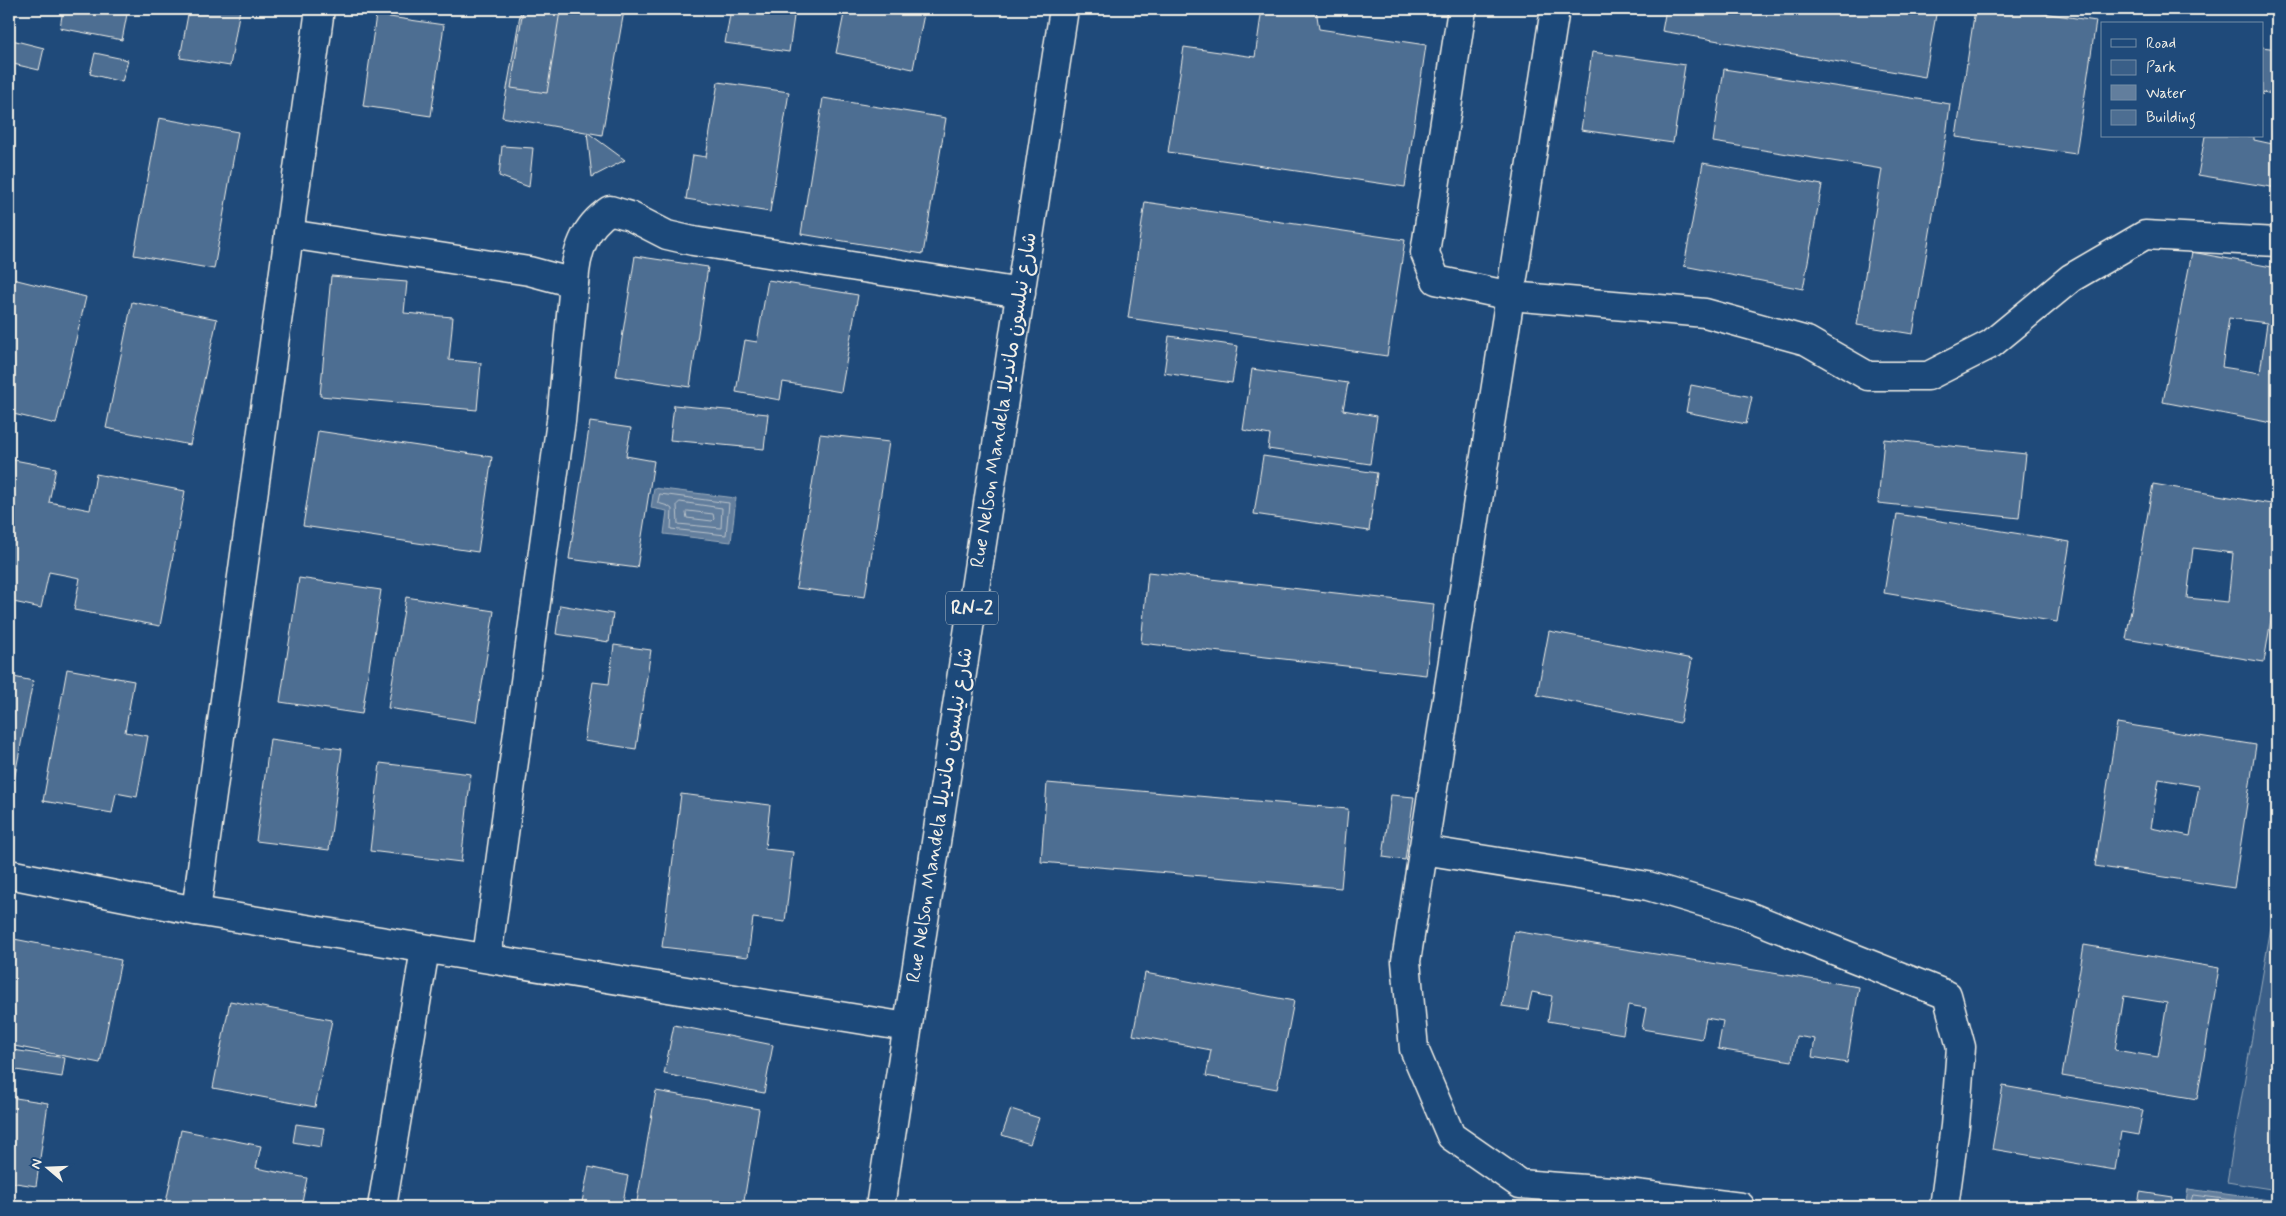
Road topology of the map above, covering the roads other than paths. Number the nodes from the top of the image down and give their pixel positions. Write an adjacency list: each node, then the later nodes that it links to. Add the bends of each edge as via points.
1 (320, 9): 5 (street)
2 (1064, 9): 8 (street, Rue Nelson Mandela شارع نيلسون مانديلا / RN-2)
3 (1462, 9): 9 (street, via 1425,253 1436,280)
4 (1555, 9): 9 (street)
5 (289, 234): 7 (street, via 529,271); 12 (street)
6 (2277, 242): 9 (street, via 2145,235 2071,278 1991,344 1928,376 1868,376 1807,341 1705,313)
7 (574, 283): 8 (street, via 575,262 586,235 595,220 610,210 666,234 693,241); 14 (street, via 561,421)
8 (1021, 293): 15 (street, Rue Nelson Mandela شارع نيلسون مانديلا / RN-2)
9 (1511, 296): 10 (street)
10 (1423, 850): 16 (street, via 1406,961 1414,1049 1451,1136); 20 (street, via 1648,886 1743,914 1947,995 1962,1047)
11 (9, 874): 12 (street)
12 (196, 911): 13 (street)
13 (425, 950): 14 (street); 17 (street)
14 (486, 957): 15 (street)
15 (907, 1027): 18 (street, Rue Nelson Mandela شارع نيلسون مانديلا / RN-2)
16 (1523, 1196): 19 (street, via 1611,1191)
17 (382, 1207)
18 (880, 1207)
19 (1742, 1207)
20 (1944, 1207)

